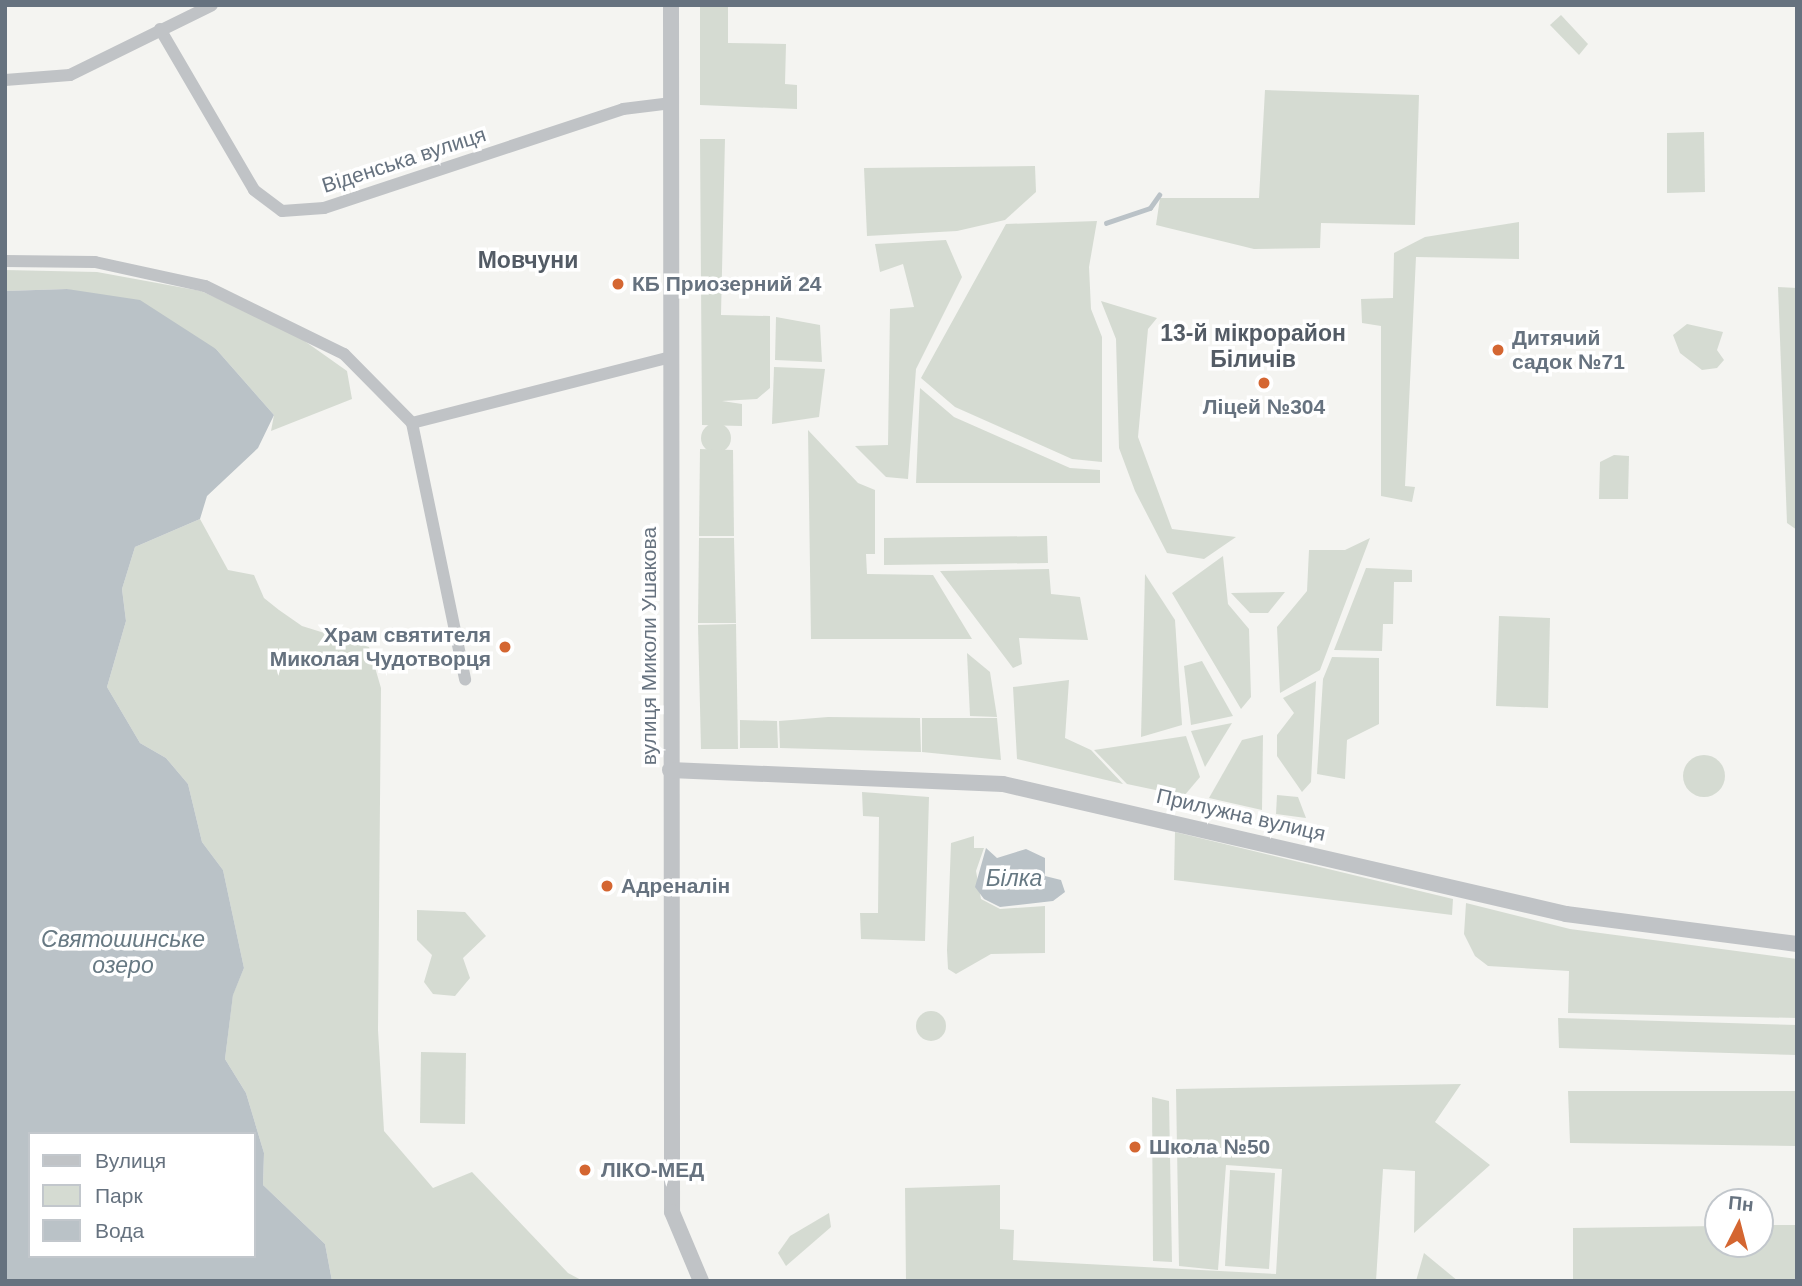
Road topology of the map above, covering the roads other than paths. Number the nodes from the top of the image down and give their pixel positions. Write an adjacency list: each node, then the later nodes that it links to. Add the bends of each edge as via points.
1 (212, 5): 3 (street)
2 (671, 5): 5 (street, вулиця Миколи Ушакова)
3 (160, 29): 4 (street, via 70,75); 5 (street, Віденська вулиця, via 254,190 282,211 324,208 623,109)
4 (5, 80)
5 (672, 103): 7 (street, вулиця Миколи Ушакова)
6 (5, 261): 8 (street, via 95,262 205,286 344,354)
7 (670, 357): 8 (street); 10 (street, вулиця Миколи Ушакова)
8 (412, 423): 9 (street)
9 (465, 680)
10 (670, 770): 11 (street, Прилужна вулиця, via 1003,784 1566,914); 12 (street, вулиця Миколи Ушакова, via 672,1212)
11 (1797, 944)
12 (701, 1281)

